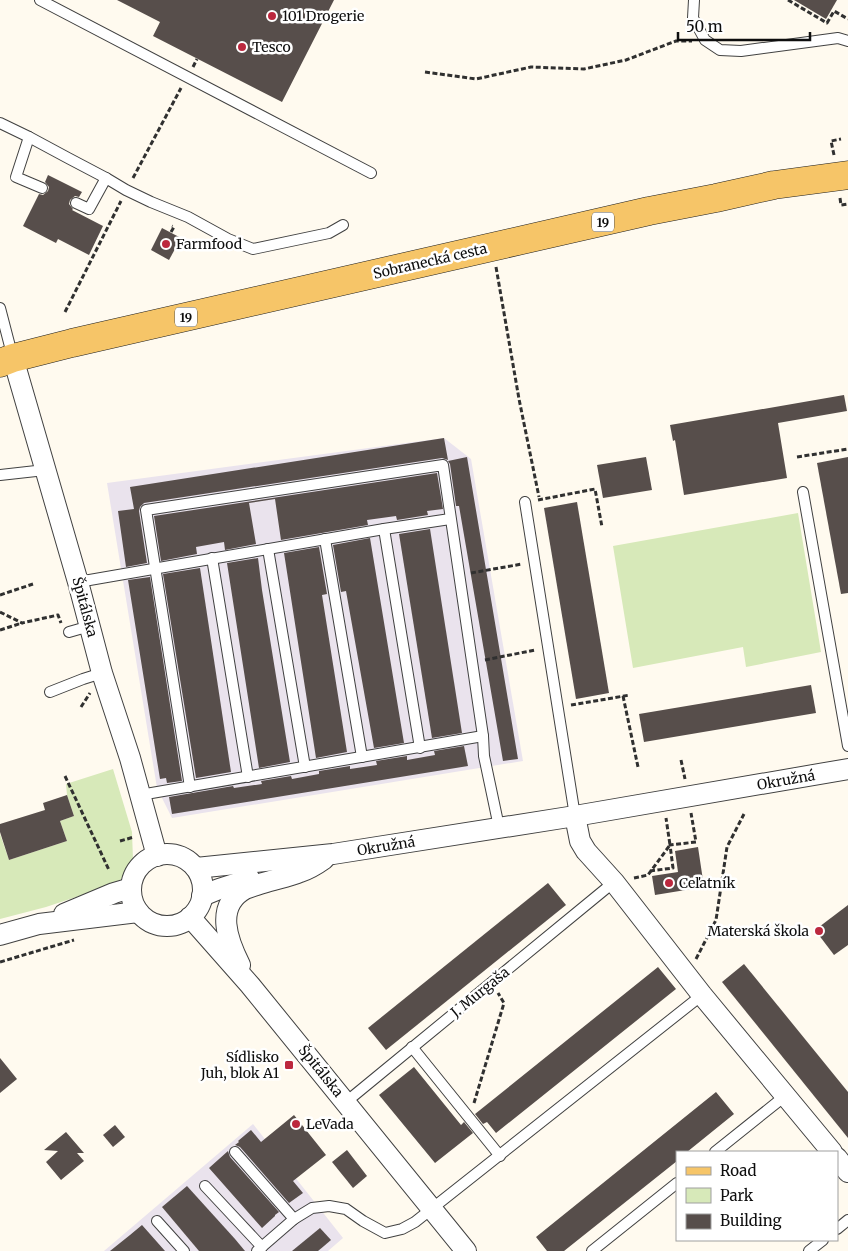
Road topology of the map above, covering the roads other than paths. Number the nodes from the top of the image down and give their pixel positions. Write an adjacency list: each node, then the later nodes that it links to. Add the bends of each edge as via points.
1 (40, 0): 6 (lane)
2 (694, 0): 3 (lane, via 693,18 705,40 720,50 742,51 838,38)
3 (848, 41)
4 (0, 122): 5 (lane)
5 (29, 137): 8 (lane); 9 (lane, via 16,177)
6 (371, 173)
7 (848, 175): 13 (main road, Sobranecká cesta / 19, via 774,185 640,213)
8 (106, 178): 10 (lane, via 89,209); 11 (lane, via 253,249 329,233)
9 (42, 188)
10 (76, 203)
11 (343, 225)
12 (0, 308): 13 (lane)
13 (4, 359): 14 (street, Špitálska)
14 (45, 470): 15 (lane); 24 (street, Špitálska)
15 (0, 475)
16 (803, 492): 30 (lane)
17 (525, 502): 38 (lane)
18 (450, 519): 19 (lane); 23 (lane, via 443,465 146,510); 29 (lane)
19 (384, 529): 20 (lane); 31 (lane)
20 (325, 539): 21 (lane); 32 (lane)
21 (268, 548): 22 (lane); 33 (lane)
22 (212, 558): 23 (lane); 35 (lane)
23 (155, 568): 24 (lane); 36 (lane)
24 (78, 582): 25 (street, Špitálska)
25 (90, 626): 26 (lane); 27 (street, Špitálska)
26 (69, 632)
27 (102, 673): 28 (lane); 37 (street, Špitálska)
28 (50, 692)
29 (483, 736): 31 (lane); 39 (lane)
30 (848, 746)
31 (420, 748): 32 (lane)
32 (362, 756): 33 (lane)
33 (305, 767): 35 (lane)
34 (848, 769): 38 (street, Okružná)
35 (248, 777): 36 (lane)
36 (190, 787): 37 (lane)
37 (140, 795): 41 (street, Špitálska)
38 (575, 816): 39 (street, Okružná); 43 (street, via 580,841)
39 (499, 827): 40 (street, Okružná)
40 (334, 854): 42 (street, Okružná); 45 (street); 50 (street, via 300,873 245,889 230,904 226,916 228,932)
41 (157, 856): 42 (street, via 179,856); 44 (street, via 139,868)
42 (196, 868): 45 (street)
43 (614, 882): 51 (street); 52 (lane, J. Murgaša)
44 (131, 888): 46 (street); 48 (street)
45 (202, 896): 47 (street)
46 (138, 912): 47 (street, via 161,925 172,925); 48 (street)
47 (190, 917): 50 (street, Špitálska)
48 (39, 924): 49 (street)
49 (0, 935)
50 (250, 985): 54 (street, Špitálska)
51 (702, 995): 53 (street); 58 (lane)
52 (412, 1048): 54 (lane, J. Murgaša); 58 (lane)
53 (785, 1096): 55 (lane); 56 (street)
54 (346, 1102): 63 (street, Špitálska)
55 (716, 1151)
56 (831, 1151)
57 (235, 1152): 65 (lane)
58 (500, 1156): 63 (lane)
59 (838, 1159): 60 (street)
60 (848, 1172)
61 (676, 1184): 72 (lane)
62 (205, 1186): 69 (lane)
63 (432, 1209): 65 (lane, via 416,1222 385,1233 346,1209 329,1206 312,1208); 71 (street, Špitálska)
64 (157, 1220): 70 (lane)
65 (294, 1220): 69 (lane)
66 (848, 1220): 67 (lane)
67 (838, 1228)
68 (822, 1241): 73 (lane)
69 (259, 1249)
70 (184, 1251)
71 (466, 1251)
72 (592, 1251)
73 (809, 1251)

